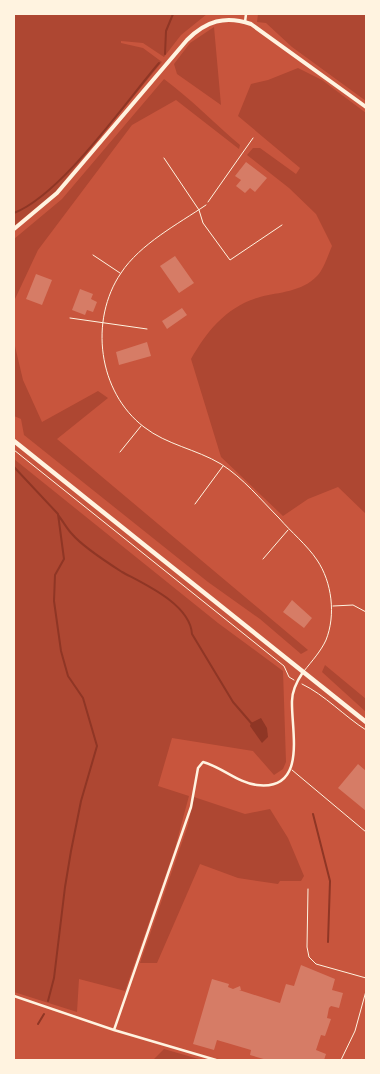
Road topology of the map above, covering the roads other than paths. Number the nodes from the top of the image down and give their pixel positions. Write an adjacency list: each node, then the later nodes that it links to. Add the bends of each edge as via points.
1 (246, 14): 2 (street)
2 (245, 22): 3 (main road); 8 (main road, via 221,19 206,25 187,40 57,193)
3 (366, 107)
4 (164, 158): 6 (lane)
5 (206, 205): 6 (lane)
6 (199, 210): 7 (lane, via 202,224 230,260); 10 (lane, via 147,247)
7 (282, 225)
8 (14, 229)
9 (93, 255): 10 (lane)
10 (120, 274): 12 (lane, via 110,294)
11 (70, 318): 12 (lane)
12 (103, 322): 13 (lane); 14 (lane, via 102,345 108,377 124,406)
13 (147, 329)
14 (142, 426): 16 (lane); 17 (lane, via 160,439)
15 (14, 441): 23 (main road)
16 (120, 452)
17 (224, 466): 18 (lane); 19 (lane, via 255,493)
18 (195, 504)
19 (289, 530): 20 (lane); 21 (lane, via 318,560)
20 (263, 559)
21 (332, 606): 22 (lane, via 353,605); 23 (lane, via 326,640)
22 (366, 612)
23 (304, 671): 24 (main road); 25 (street, via 296,681 292,700 295,751)
24 (366, 722)
25 (291, 770): 26 (lane); 31 (street, via 275,783 254,785 213,764 203,762 198,768 190,807)
26 (366, 832)
27 (308, 889): 28 (lane, via 309,957 316,964)
28 (366, 978)
29 (366, 992): 33 (lane, via 355,1031)
30 (14, 996): 31 (street)
31 (114, 1030): 32 (street)
32 (216, 1060)
33 (341, 1060)

